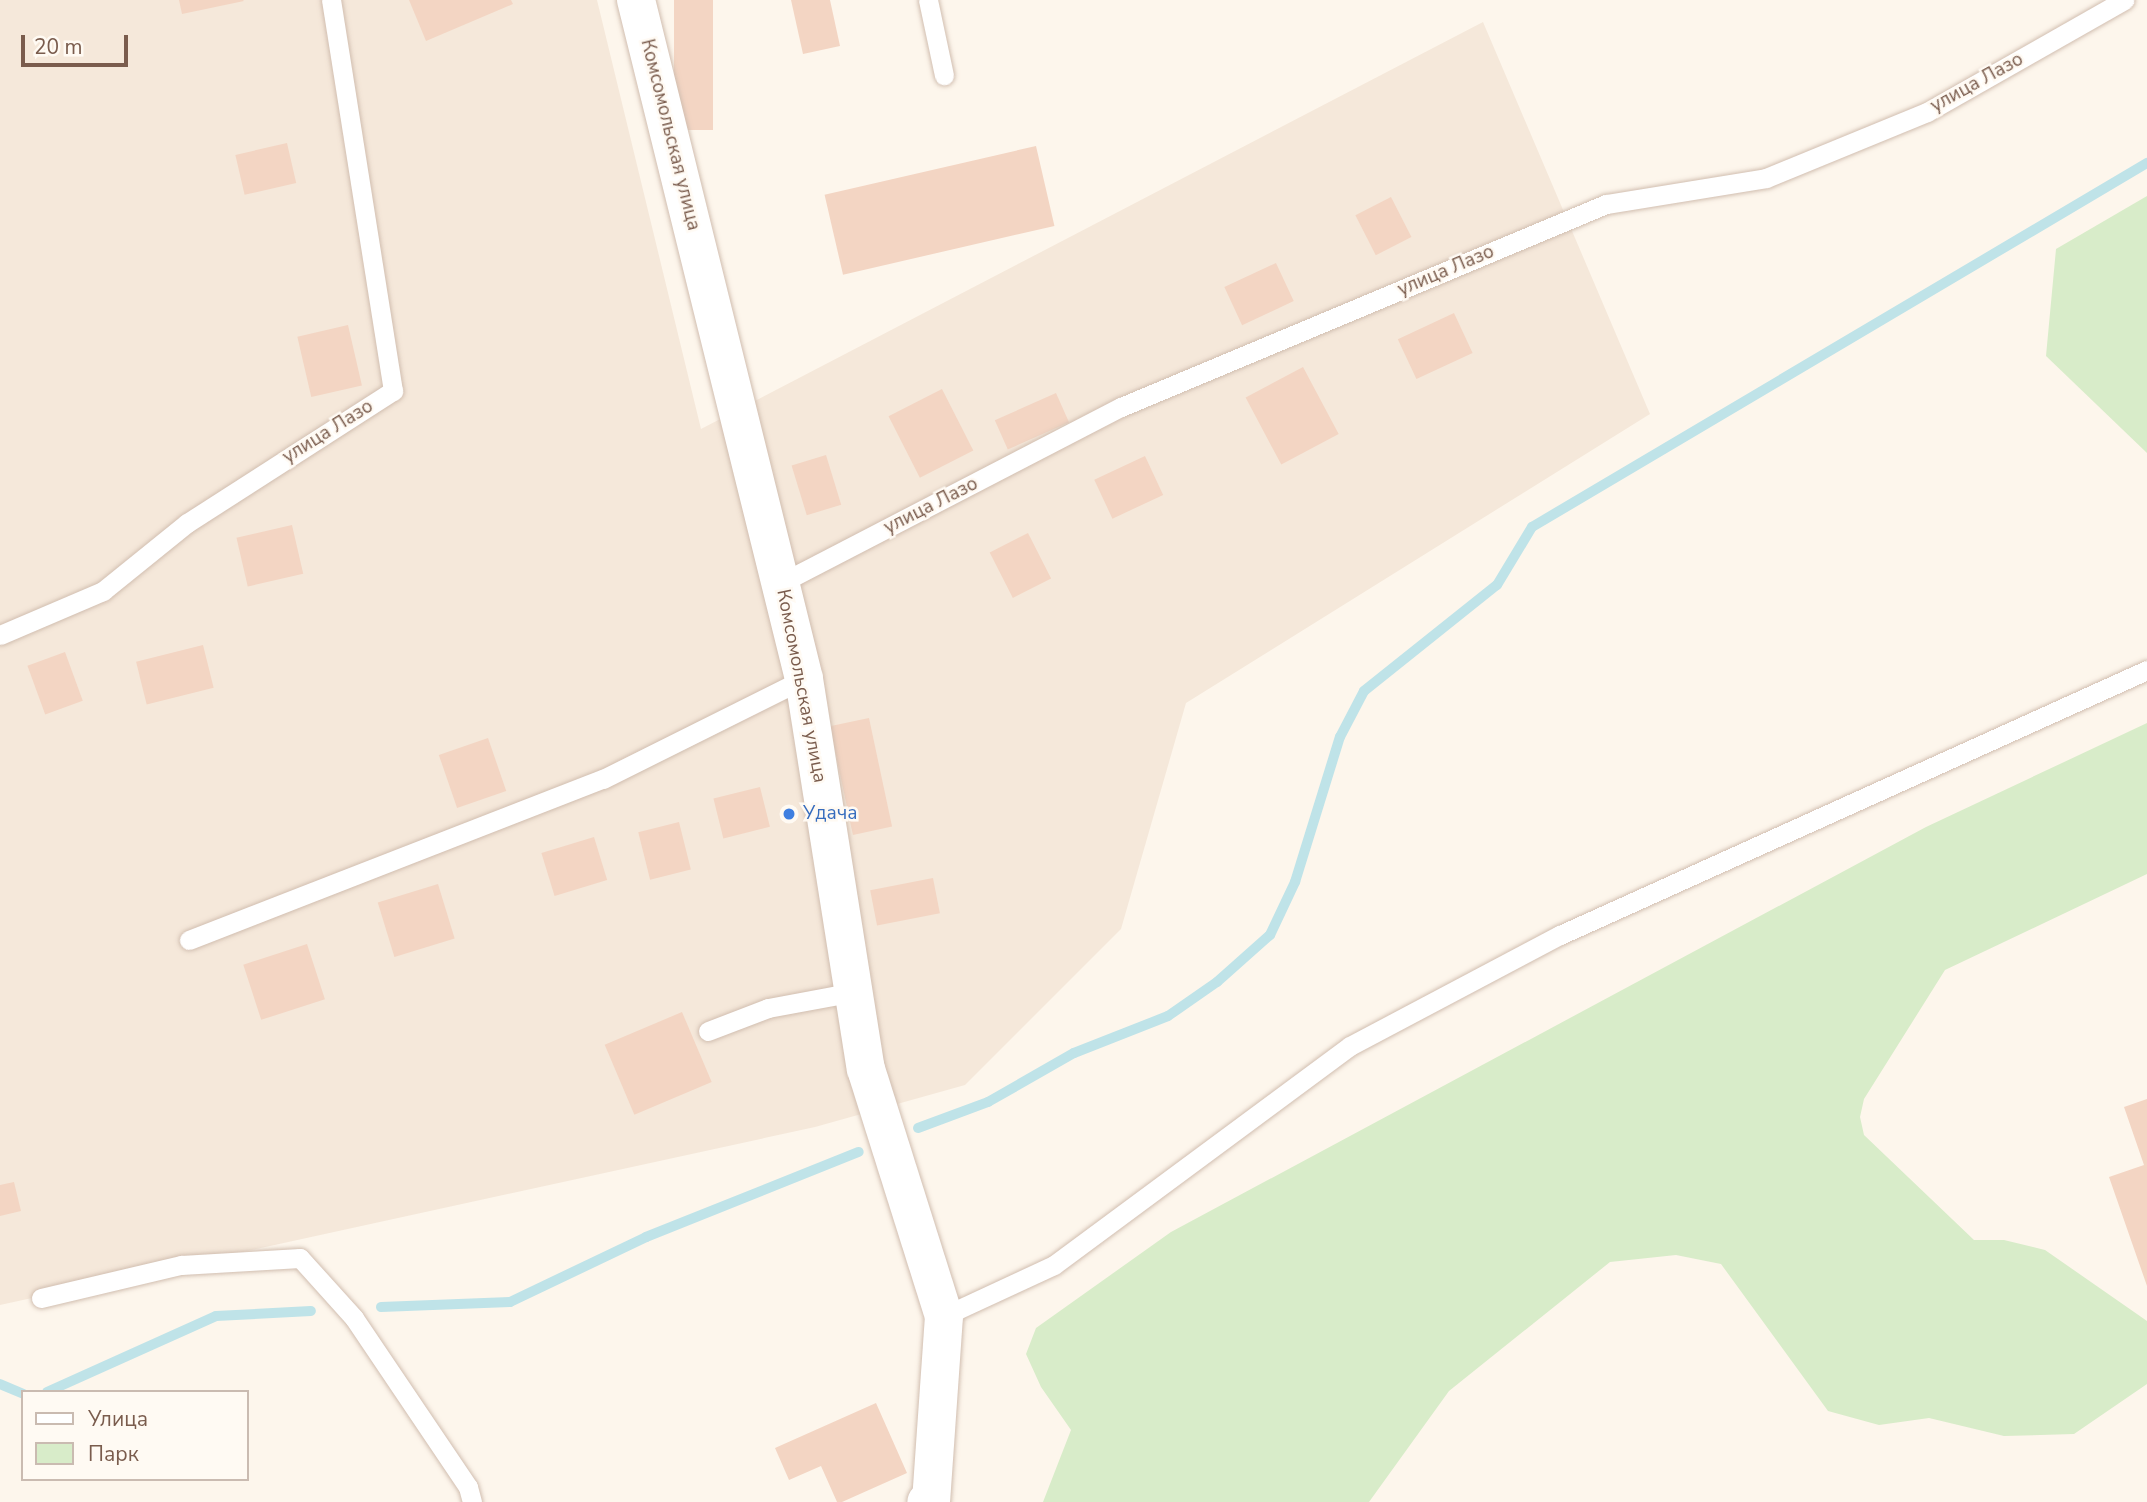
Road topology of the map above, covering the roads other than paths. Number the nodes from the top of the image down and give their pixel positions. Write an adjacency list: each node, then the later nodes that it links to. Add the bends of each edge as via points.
1 (331, 0): 7 (lane, улица Лазо, via 393,391 187,523 103,592)
2 (636, 0): 6 (street, Комсомольская улица)
3 (928, 0): 5 (lane)
4 (2124, 0): 6 (lane, улица Лазо, via 1927,112 1766,178 1606,204 1121,407)
5 (944, 75)
6 (781, 583): 9 (street, Комсомольская улица)
7 (0, 635)
8 (2147, 670): 14 (lane, via 1560,935 1362,1040 1054,1265)
9 (804, 679): 10 (lane, via 603,779); 11 (street, Комсомольская улица)
10 (189, 940)
11 (854, 992): 12 (lane, via 768,1008); 14 (street, Комсомольская улица, via 866,1069)
12 (708, 1031)
13 (41, 1297): 16 (lane, via 181,1265 300,1258 354,1318 468,1487)
14 (944, 1316): 15 (street, Комсомольская улица)
15 (929, 1501)
16 (472, 1502)

